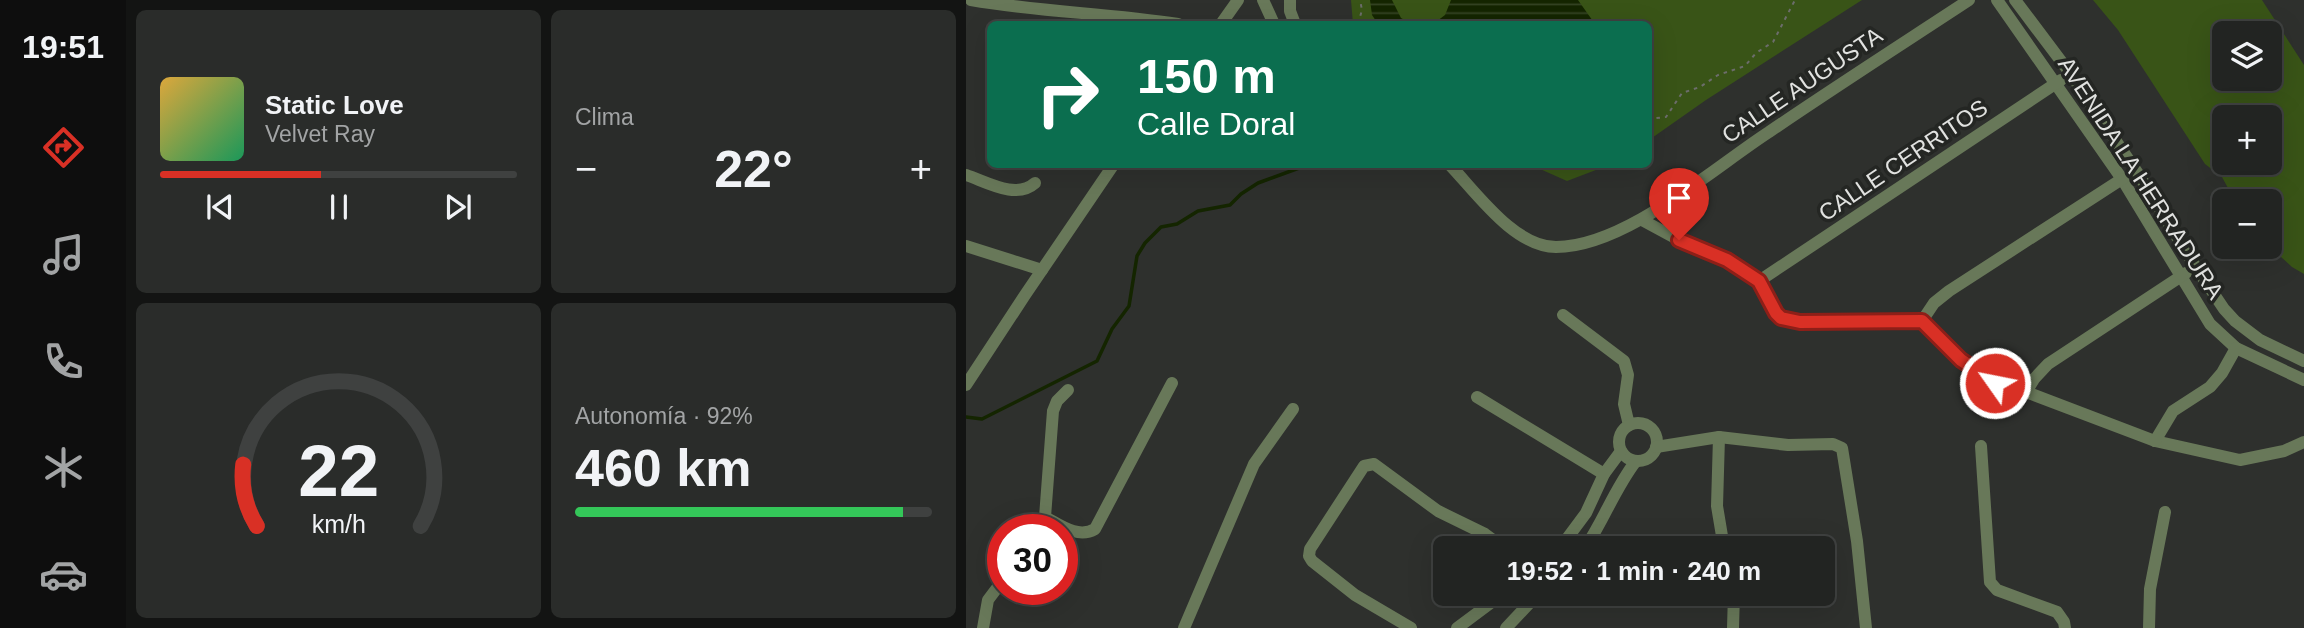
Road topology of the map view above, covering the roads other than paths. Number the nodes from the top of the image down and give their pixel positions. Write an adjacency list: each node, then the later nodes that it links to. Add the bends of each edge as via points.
1 (971, 0): 8 (street)
2 (1238, 0): 9 (street)
3 (1263, 0): 10 (street)
4 (1290, 0): 11 (street)
5 (1969, 0): 19 (street, CALLE AUGUSTA)
6 (1997, 0): 13 (street, AVENIDA LA HERRADURA)
7 (2015, 0): 12 (street, AVENIDA LA HERRADURA)
8 (1156, 21)
9 (1223, 21)
10 (1273, 21)
11 (1294, 21)
12 (2070, 73): 13 (street, CALLE CERRITOS); 21 (street, AVENIDA LA HERRADURA)
13 (2056, 83): 17 (street, AVENIDA LA HERRADURA); 24 (street, CALLE CERRITOS)
14 (1111, 168): 22 (street)
15 (1453, 168): 19 (street, CALLE AUGUSTA, via 1505,224 1539,244 1555,247 1596,241)
16 (966, 175): 18 (street, via 1017,192)
17 (2122, 179): 23 (street, AVENIDA LA HERRADURA); 26 (street, via 1950,291 1934,303)
18 (1035, 183)
19 (1642, 220): 24 (street, via 1727,260)
20 (966, 246): 22 (street)
21 (2195, 267): 23 (street); 28 (street, AVENIDA LA HERRADURA, via 2235,321 2260,340)
22 (1041, 270): 31 (street)
23 (2180, 276): 27 (street, AVENIDA LA HERRADURA, via 2210,324); 33 (street, via 2048,365)
24 (1759, 281): 26 (street, via 1776,313 1790,321)
25 (1563, 316): 36 (street, via 1624,361)
26 (1922, 321): 33 (street, via 1978,373)
27 (2236, 348): 29 (street, AVENIDA LA HERRADURA); 38 (street, via 2210,387 2173,411)
28 (2304, 361)
29 (2304, 380)
30 (1172, 383): 47 (street, via 1095,529)
31 (966, 385)
32 (1068, 390): 46 (street, via 1053,411)
33 (2026, 392): 38 (street)
34 (1477, 397): 44 (street)
35 (1293, 408): 57 (street, via 1254,464)
36 (1629, 425): 41 (street, via 1651,429); 42 (street, via 1619,439)
37 (1719, 437): 41 (street); 51 (street, via 1717,506); 62 (street, via 1839,446 1844,454)
38 (2155, 441): 39 (street, via 2240,460)
39 (2304, 442)
40 (1982, 446): 63 (street, via 1990,582 1997,590 2057,612)
41 (1656, 447): 43 (street, via 1648,458)
42 (1621, 451): 43 (street); 44 (street)
43 (1636, 461): 50 (street, via 1620,481)
44 (1604, 474): 49 (street, via 1586,513)
45 (2165, 512): 64 (street, via 2150,589)
46 (1044, 514)
47 (1078, 532)
48 (1488, 536): 58 (street, via 1437,511 1374,464 1364,466 1309,556 1355,595)
49 (1569, 536)
50 (1592, 536)
51 (1722, 536)
52 (987, 605): 56 (street)
53 (1487, 606): 59 (street)
54 (1527, 606): 60 (street)
55 (1734, 606): 61 (street)
56 (983, 628)
57 (1184, 628)
58 (1411, 628)
59 (1457, 628)
60 (1506, 628)
61 (1733, 628)
62 (1866, 628)
63 (2065, 628)
64 (2150, 628)

